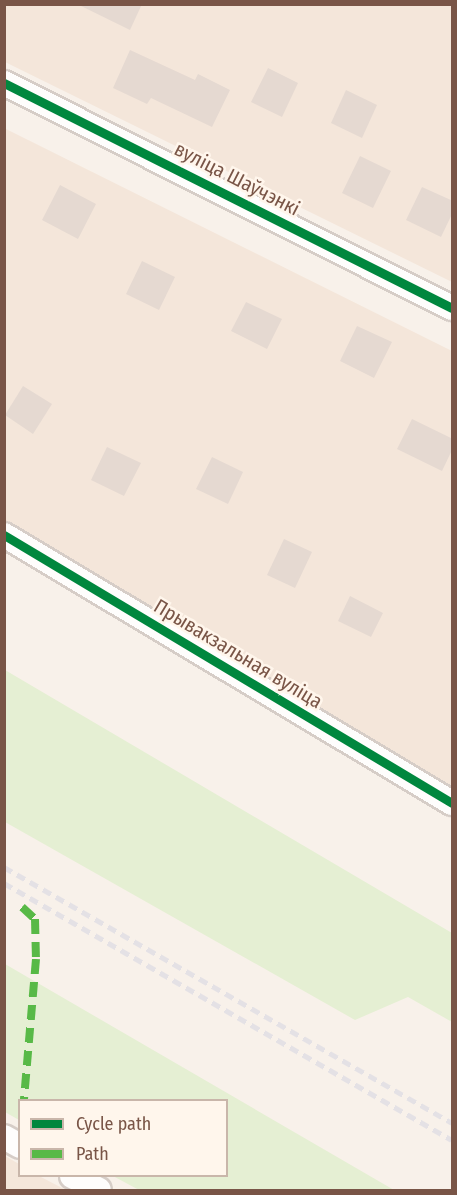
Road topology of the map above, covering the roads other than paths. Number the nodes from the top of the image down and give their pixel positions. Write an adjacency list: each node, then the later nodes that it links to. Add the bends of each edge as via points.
1 (4, 83): 2 (street, вуліца Шаўчэнкі)
2 (453, 308)
3 (4, 536): 4 (street, Прывакзальная вуліца)
4 (453, 803)
5 (4, 1137): 6 (street)
6 (18, 1145)
7 (74, 1177): 8 (street)
8 (99, 1191)

